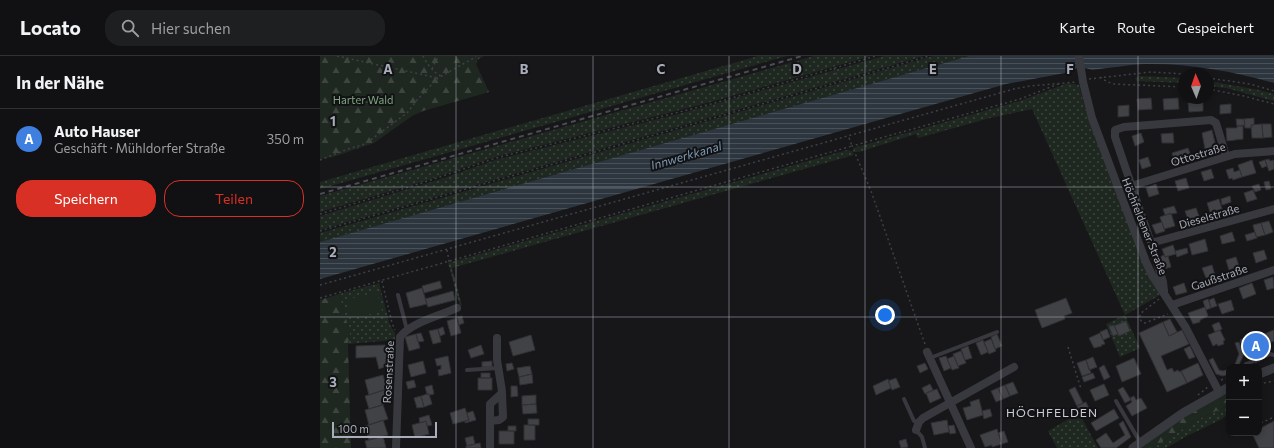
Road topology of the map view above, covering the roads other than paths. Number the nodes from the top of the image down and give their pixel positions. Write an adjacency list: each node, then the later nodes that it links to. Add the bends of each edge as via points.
1 (1079, 56): 9 (street, Höchfeldener Straße, via 1092,118 1152,275)
2 (1274, 151): 3 (street, Ottostraße)
3 (1226, 156): 4 (street, Ottostraße); 4 (street, via 1216,123 1211,120 1120,127 1115,130 1115,136)
4 (1131, 186): 6 (street)
5 (1274, 209): 6 (street, Dieselstraße)
6 (1151, 244): 9 (street)
7 (1274, 270): 11 (street, Gaußstraße)
8 (398, 295): 12 (lane)
9 (1165, 295): 11 (street, Höchfeldener Straße)
10 (457, 308): 12 (street, Rosenstraße)
11 (1174, 308): 26 (street, Höchfeldener Straße)
12 (407, 330): 34 (street, Rosenstraße, via 400,337)
13 (997, 332): 15 (lane)
14 (497, 338): 21 (street)
15 (929, 355): 30 (street)
16 (1274, 355): 17 (lane)
17 (1261, 358)
18 (1254, 361): 19 (lane)
19 (1246, 364)
20 (1014, 367): 30 (street)
21 (499, 368): 23 (lane); 27 (street)
22 (1274, 368): 24 (street)
23 (466, 370)
24 (1262, 373)
25 (1226, 388): 26 (street)
26 (1219, 392): 33 (street)
27 (502, 393): 31 (street, via 490,404); 31 (street, via 503,417)
28 (904, 399): 32 (lane)
29 (1116, 401): 33 (lane)
30 (951, 403): 32 (street, via 923,418); 37 (street)
31 (490, 422): 35 (street)
32 (917, 426): 36 (lane)
33 (1141, 442): 38 (street)
34 (396, 448)
35 (490, 448)
36 (925, 448)
37 (971, 448)
38 (1133, 448)

